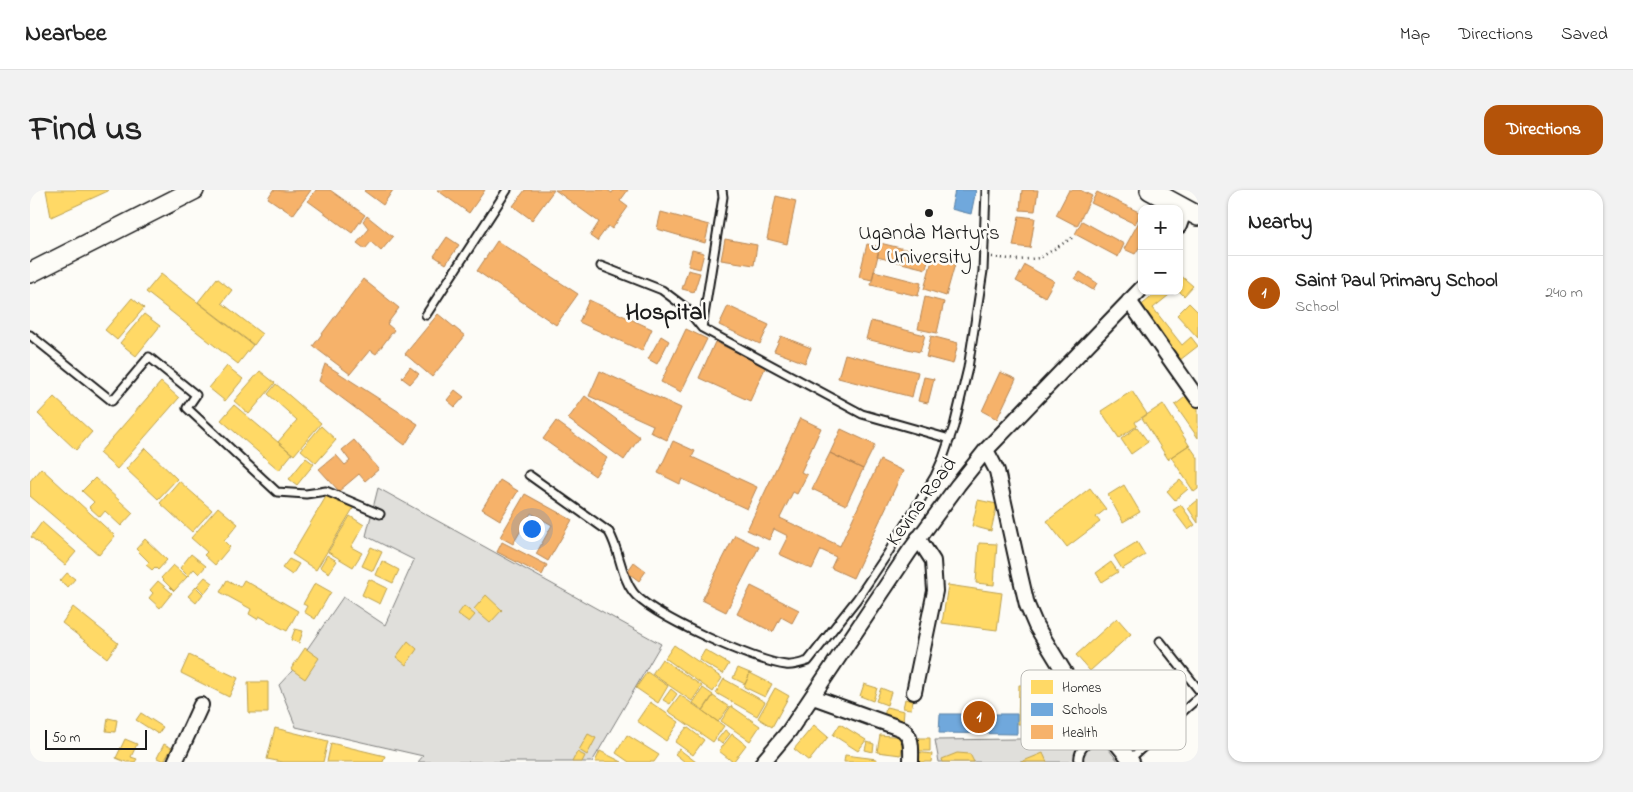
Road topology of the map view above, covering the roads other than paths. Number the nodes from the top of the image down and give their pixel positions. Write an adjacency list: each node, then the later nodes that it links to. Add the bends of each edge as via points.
1 (194, 190): 8 (main road)
2 (507, 190): 11 (lane)
3 (722, 190): 12 (lane)
4 (986, 190): 15 (lane, via 983,271 968,368)
5 (1150, 190): 6 (main road)
6 (1188, 217)
7 (601, 266): 12 (lane, via 662,290 686,308)
8 (30, 273)
9 (1138, 292): 10 (street, Kevina Road)
10 (1129, 301): 14 (street); 16 (street, Kevina Road)
11 (426, 315)
12 (702, 328): 15 (lane, via 862,414)
13 (30, 335): 18 (lane, via 112,401 149,357 196,395 187,408 277,492 306,494 326,491)
14 (1198, 399)
15 (950, 439): 17 (lane, via 935,476 886,556 808,660 796,665 778,663 734,649 676,622 639,599 628,584 609,532)
16 (986, 450): 19 (street, Kevina Road); 21 (street, via 997,471 1027,605)
17 (530, 475)
18 (380, 514)
19 (918, 538): 25 (street, via 933,561 935,591); 26 (street, Kevina Road)
20 (1160, 641): 22 (lane)
21 (1063, 670)
22 (1183, 670)
23 (1186, 674): 24 (lane)
24 (1198, 689)
25 (914, 692)
26 (813, 697): 34 (street, Kevina Road); 35 (street, via 907,733)
27 (1198, 698): 29 (lane)
28 (201, 705): 33 (street)
29 (1186, 709)
30 (1122, 750): 32 (street)
31 (1143, 750): 32 (lane)
32 (1131, 761)
33 (175, 762)
34 (763, 762)
35 (911, 762)

